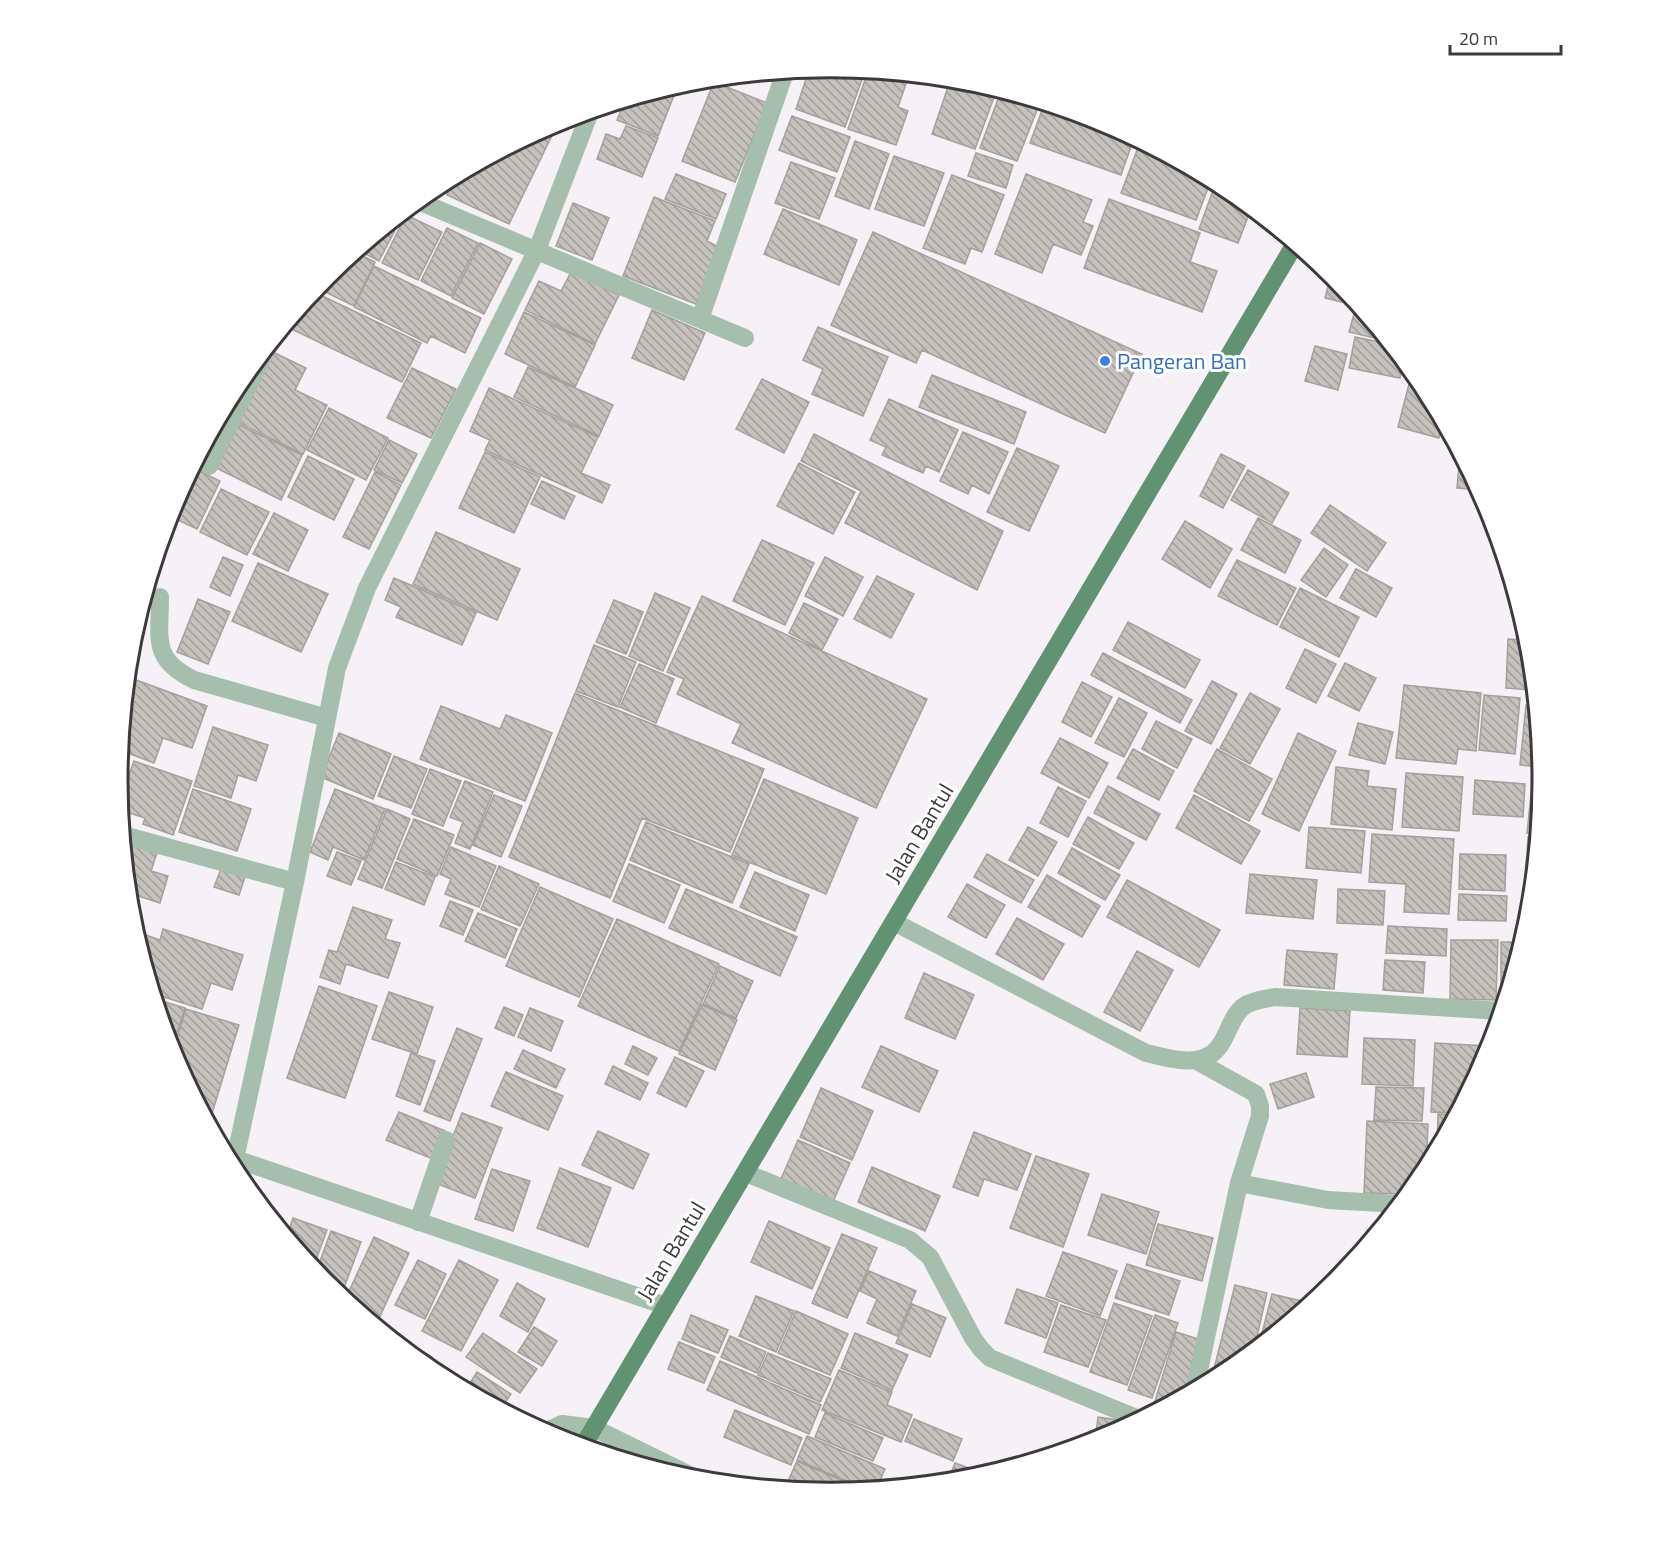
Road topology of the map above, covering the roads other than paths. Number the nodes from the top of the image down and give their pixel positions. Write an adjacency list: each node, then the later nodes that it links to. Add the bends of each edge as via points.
1 (782, 80): 6 (street)
2 (586, 122): 4 (street)
3 (428, 205): 4 (street)
4 (537, 250): 6 (street); 11 (street, via 367,588 337,669)
5 (1291, 251): 14 (main road, Jalan Bantul)
6 (700, 319): 7 (street)
7 (745, 338)
8 (247, 389): 9 (street)
9 (209, 466)
10 (160, 597): 11 (street, via 164,660 176,671 194,680)
11 (327, 718): 13 (street)
12 (131, 837): 13 (street)
13 (295, 882): 18 (street)
14 (894, 922): 16 (street, via 1146,1053); 20 (main road, Jalan Bantul)
15 (1493, 1011): 16 (street, via 1275,997 1244,1007 1216,1051)
16 (1195, 1060): 21 (street, via 1256,1094 1260,1116)
17 (446, 1140): 23 (street)
18 (233, 1149)
19 (240, 1160): 23 (street)
20 (746, 1173): 24 (main road, Jalan Bantul); 26 (street, via 910,1240 930,1257 973,1338 990,1358)
21 (1239, 1183): 22 (street, via 1328,1200); 25 (street)
22 (1390, 1203)
23 (418, 1222): 24 (street)
24 (666, 1306): 28 (main road, Jalan Bantul)
25 (1198, 1377)
26 (1129, 1415)
27 (556, 1427): 28 (street)
28 (594, 1428): 29 (main road, Jalan Bantul); 30 (street)
29 (587, 1439)
30 (662, 1461)

